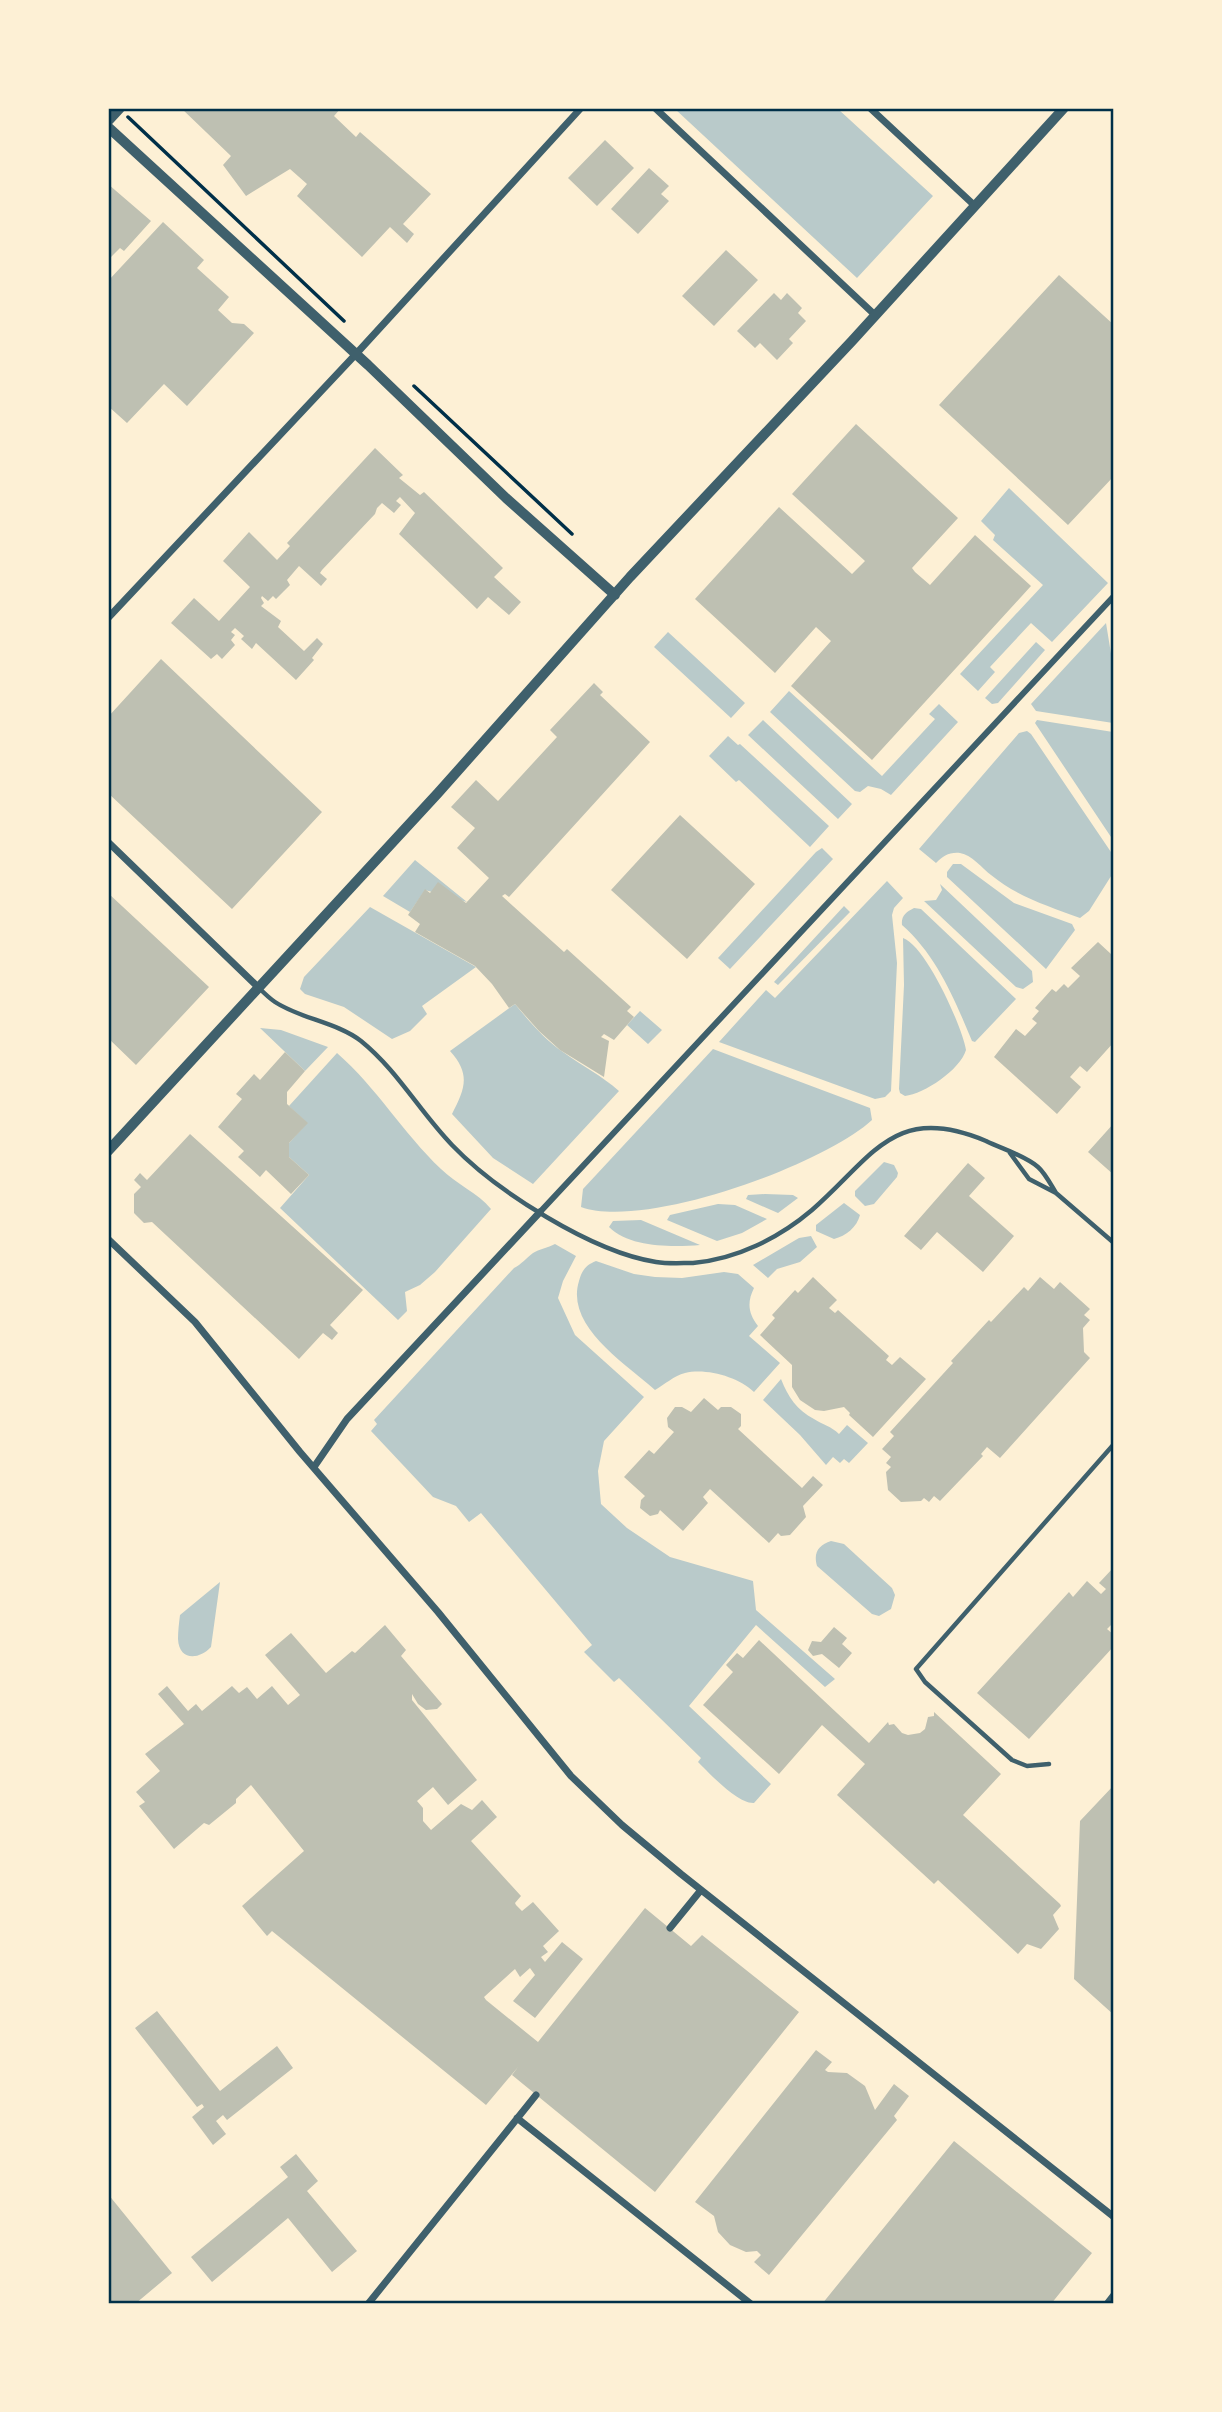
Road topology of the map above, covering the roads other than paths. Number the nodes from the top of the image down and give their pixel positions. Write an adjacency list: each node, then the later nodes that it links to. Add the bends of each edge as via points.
1 (120, 108): 6 (street)
2 (581, 108): 10 (street)
3 (655, 108): 9 (street)
4 (870, 108): 8 (street)
5 (1064, 108): 8 (street)
6 (108, 121)
7 (108, 127): 10 (street)
8 (974, 205): 9 (street)
9 (875, 315): 11 (street)
10 (356, 354): 11 (street); 13 (street)
11 (615, 595): 15 (street)
12 (1114, 596): 19 (street)
13 (108, 618)
14 (108, 842): 15 (street)
15 (259, 988): 16 (street); 19 (lane, via 276,1003 352,1034 387,1066 453,1146)
16 (108, 1151)
17 (1009, 1151): 18 (lane, via 1039,1168); 18 (lane, via 1029,1180); 19 (lane, via 960,1130 931,1127 898,1136 867,1154 793,1225 735,1255 712,1261 673,1263 635,1257)
18 (1056, 1193): 21 (lane)
19 (540, 1212): 23 (street, via 347,1419)
20 (108, 1239): 23 (street, via 195,1322)
21 (1114, 1244)
22 (1114, 1444): 24 (lane, via 916,1669 1012,1760 1027,1766)
23 (314, 1467): 25 (street, via 572,1776 622,1825)
24 (1049, 1763)
25 (701, 1890): 26 (street); 29 (street)
26 (670, 1928)
27 (536, 2095): 28 (street)
28 (517, 2118): 31 (street); 32 (street)
29 (1114, 2217)
30 (1114, 2295): 33 (street)
31 (369, 2304)
32 (751, 2304)
33 (1107, 2304)

